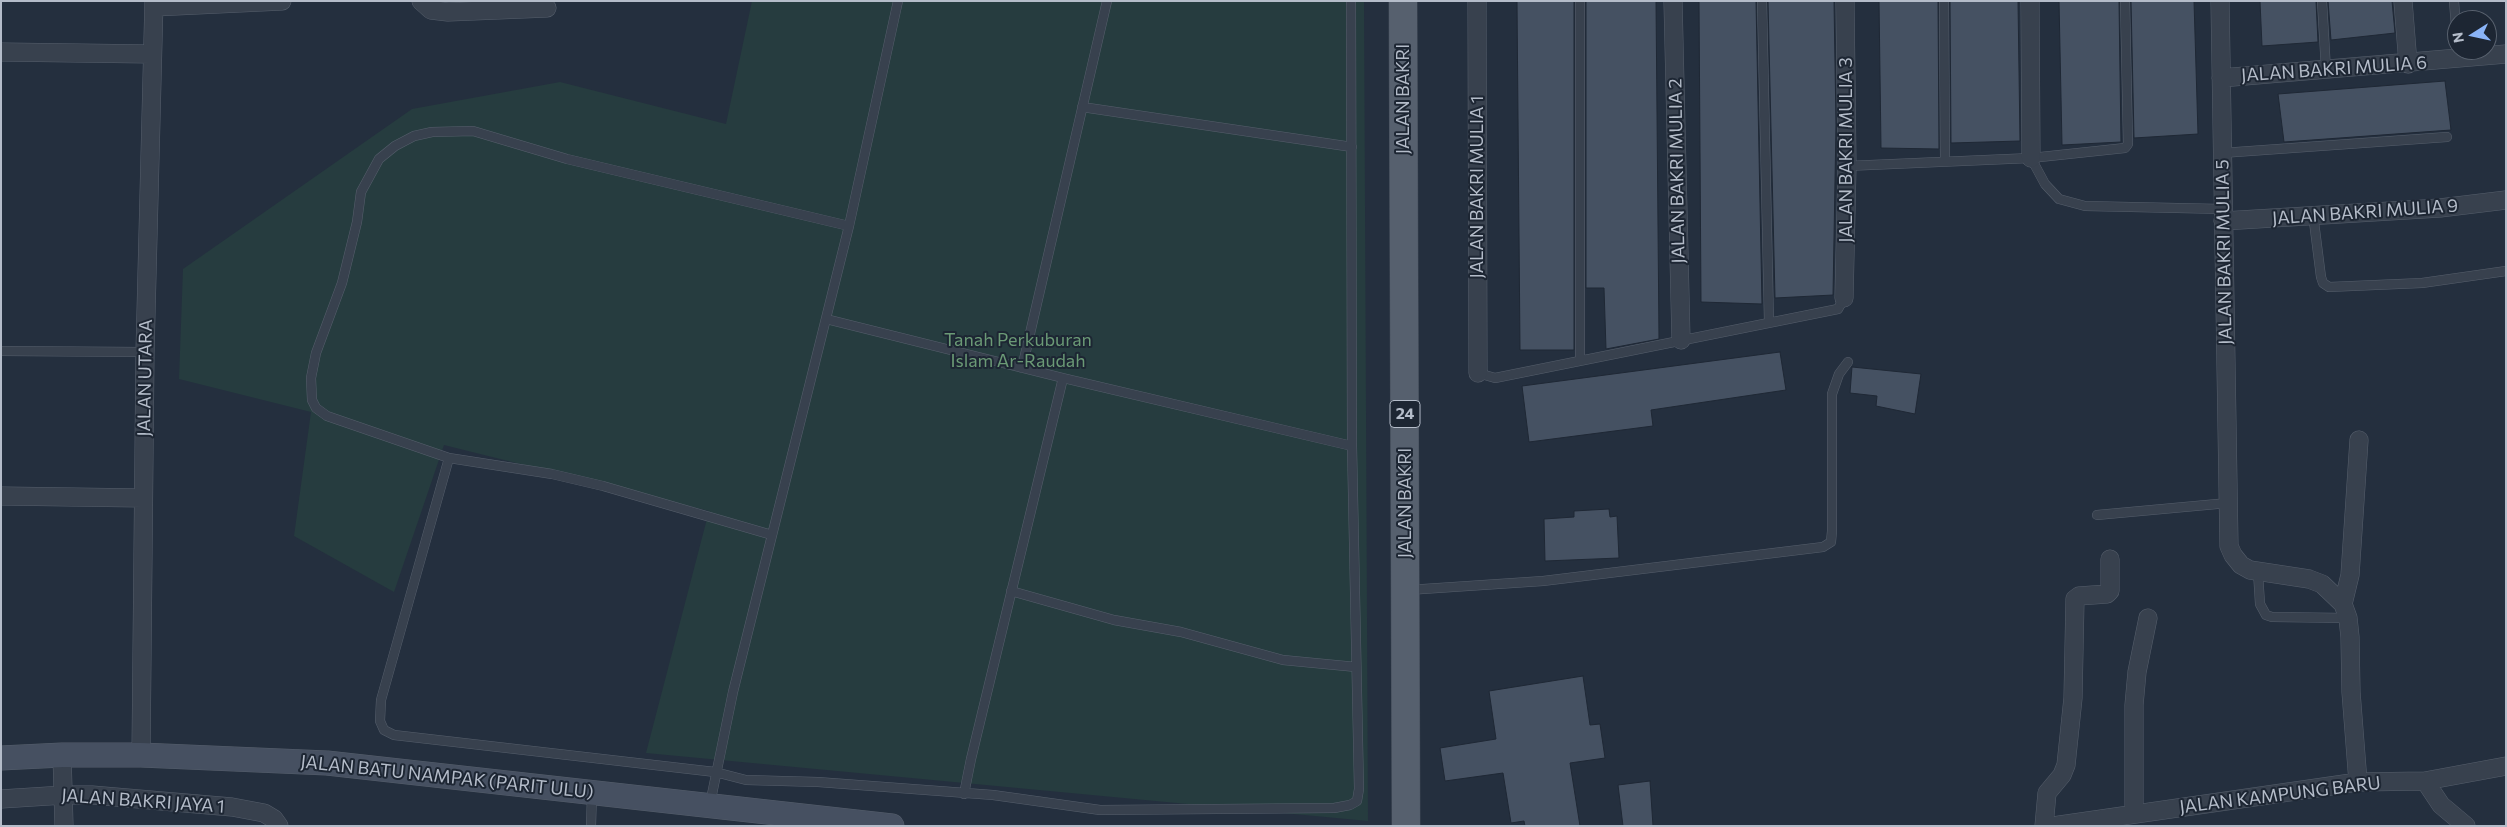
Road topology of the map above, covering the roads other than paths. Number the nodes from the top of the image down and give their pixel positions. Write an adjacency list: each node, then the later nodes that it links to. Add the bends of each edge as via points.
1 (282, 1): 18 (street)
2 (420, 1): 19 (street, via 431,10 448,12)
3 (898, 1): 36 (lane)
4 (1107, 1): 26 (lane)
5 (1351, 1): 28 (lane)
6 (1403, 1): 59 (main road, JALAN BAKRI / 24)
7 (1477, 1): 47 (street, JALAN BAKRI MULIA 1)
8 (1580, 1): 44 (lane)
9 (1673, 1): 41 (street, JALAN BAKRI MULIA 2)
10 (1762, 1): 40 (lane)
11 (1845, 1): 32 (street, JALAN BAKRI MULIA 3)
12 (1944, 1): 31 (lane)
13 (2030, 1): 30 (street)
14 (2124, 1): 30 (lane, via 2128,144 2125,148)
15 (2220, 1): 25 (street, JALAN BAKRI MULIA 5)
16 (2322, 1): 24 (lane)
17 (2403, 1): 23 (street)
18 (154, 4): 21 (street, JALAN UTARA)
19 (547, 8)
20 (1, 52): 21 (street)
21 (151, 54): 43 (street, JALAN UTARA)
22 (2447, 56): 23 (street, JALAN BAKRI MULIA 6)
23 (2408, 64): 24 (street, JALAN BAKRI MULIA 6)
24 (2326, 70): 25 (street, JALAN BAKRI MULIA 6)
25 (2221, 78): 29 (street, JALAN BAKRI MULIA 5)
26 (1082, 108): 28 (lane); 46 (lane)
27 (2447, 137): 29 (lane)
28 (1352, 147): 50 (lane)
29 (2222, 153): 35 (street, JALAN BAKRI MULIA 5)
30 (2031, 158): 31 (lane); 35 (lane, via 2059,199 2085,206)
31 (1946, 161): 32 (lane)
32 (1847, 166): 38 (street, JALAN BAKRI MULIA 3)
33 (2506, 200): 34 (street, JALAN BAKRI MULIA 9, via 2440,208)
34 (2313, 214): 35 (street, JALAN BAKRI MULIA 9); 37 (lane, via 2321,277 2329,287 2422,283)
35 (2223, 215): 54 (street, JALAN BAKRI MULIA 5)
36 (849, 226): 39 (lane); 51 (lane, via 567,159 473,131 432,132 414,136 395,146 379,159 361,192 342,283 316,353 311,378 312,400 316,408 327,416)
37 (2506, 271)
38 (1844, 298): 40 (lane, via 1838,309)
39 (826, 318): 46 (lane); 56 (lane)
40 (1769, 322): 41 (lane)
41 (1681, 340): 44 (lane)
42 (1, 351): 43 (lane)
43 (145, 352): 53 (street, JALAN UTARA)
44 (1580, 361): 47 (lane, via 1495,378)
45 (1848, 362): 59 (lane, via 1839,374 1832,394 1832,532 1831,542 1823,547 1543,581)
46 (1022, 368): 48 (lane)
47 (1478, 374)
48 (1063, 378): 50 (lane); 60 (lane)
49 (2359, 440): 61 (street)
50 (1352, 446): 63 (lane)
51 (449, 458): 56 (lane, via 552,474 603,486); 68 (lane, via 381,700 380,721 384,730 394,735 453,743)
52 (1, 496): 53 (street)
53 (142, 498): 65 (street, JALAN UTARA)
54 (2228, 502): 55 (lane); 58 (street, JALAN BAKRI MULIA 5, via 2233,555 2241,565)
55 (2098, 515)
56 (772, 535): 68 (lane)
57 (2110, 560): 82 (street, via 2110,591 2075,599 2073,698 2066,765 2047,793)
58 (2258, 572): 61 (street, via 2309,579 2322,584); 61 (lane, via 2260,604 2266,615)
59 (1405, 590): 81 (main road, JALAN BAKRI / 24)
60 (1011, 591): 63 (lane, via 1114,620 1181,632 1283,660); 72 (lane)
61 (2345, 611): 70 (street)
62 (2148, 618): 76 (street, via 2134,705)
63 (1356, 667): 72 (lane, via 1359,790 1357,800 1350,805 1334,808 1100,810)
64 (62, 755): 65 (street, JALAN BATU NAMPAK (PARIT ULU)); 66 (street, JALAN BATU NAMPAK (PARIT ULU)); 73 (street)
65 (141, 755): 71 (street, JALAN BATU NAMPAK (PARIT ULU), via 328,763)
66 (1, 758)
67 (2506, 766): 69 (street, JALAN KAMPUNG BARU)
68 (715, 772): 72 (lane, via 746,780 818,782); 75 (lane)
69 (2425, 781): 70 (street, JALAN KAMPUNG BARU); 84 (street, via 2441,805)
70 (2358, 782): 76 (street, JALAN KAMPUNG BARU)
71 (592, 791): 75 (street, JALAN BATU NAMPAK (PARIT ULU)); 79 (lane)
72 (964, 794)
73 (64, 795): 74 (street, JALAN BAKRI JAYA 1); 77 (street); 78 (street, JALAN BAKRI JAYA 1, via 250,809 264,813)
74 (1, 800)
75 (710, 804): 80 (street, JALAN BATU NAMPAK (PARIT ULU))
76 (2134, 814): 83 (street, JALAN KAMPUNG BARU)
77 (64, 826)
78 (279, 826)
79 (591, 826)
80 (892, 826)
81 (1406, 826)
82 (2044, 826)
83 (2053, 826)
84 (2466, 826)

